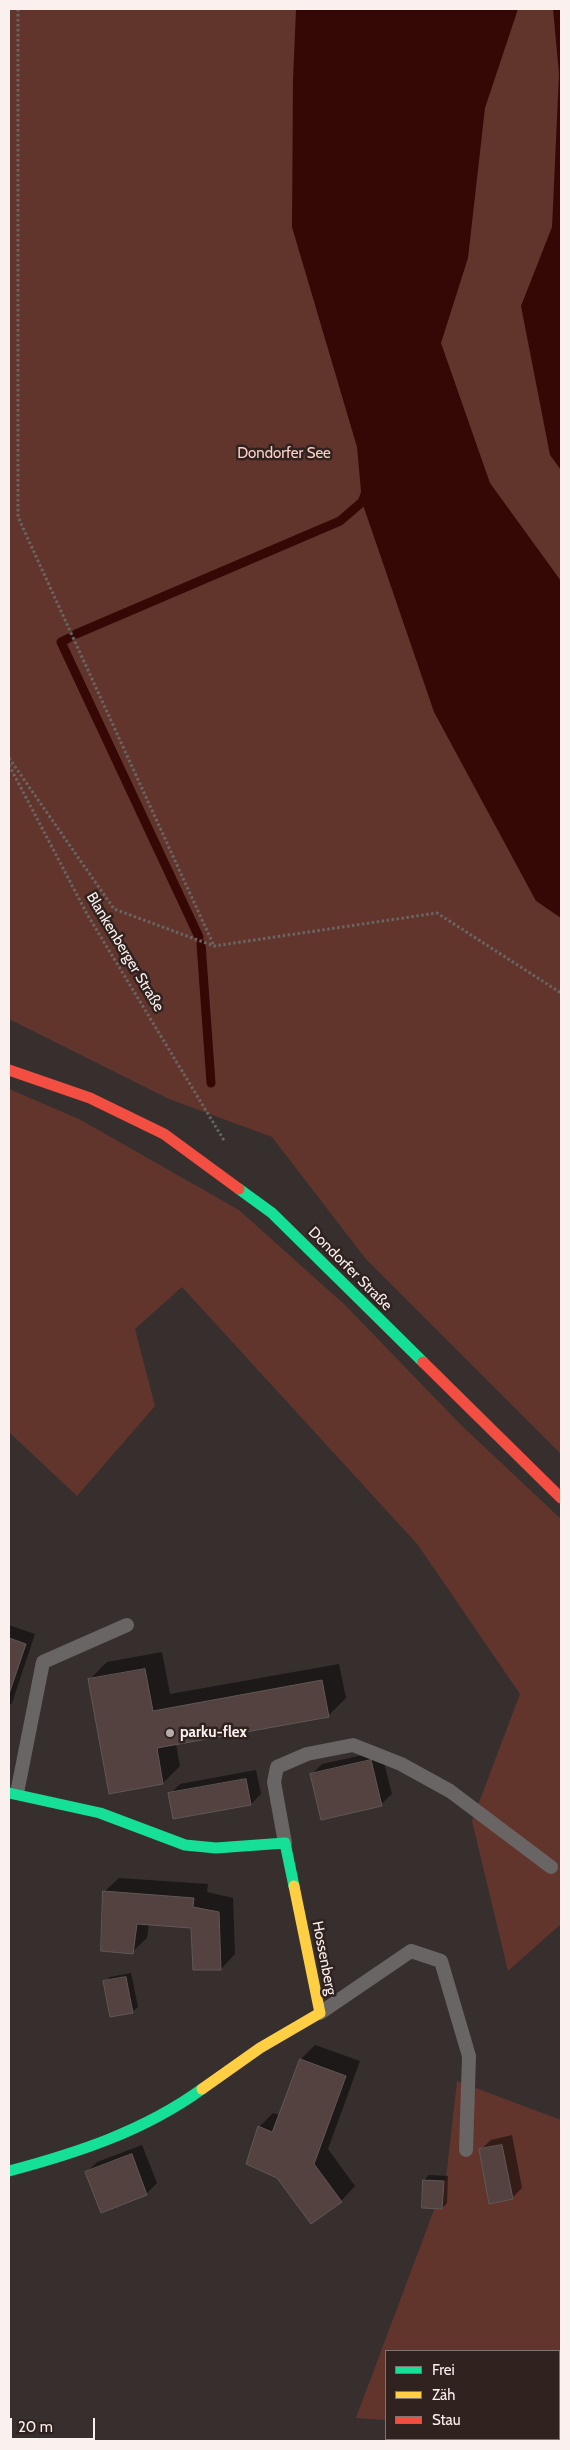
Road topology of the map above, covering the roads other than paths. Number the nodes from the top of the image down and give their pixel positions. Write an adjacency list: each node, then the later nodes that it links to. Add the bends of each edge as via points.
1 (9, 1070): 2 (street, Dondorfer Straße, via 90,1098 164,1134 272,1213)
2 (561, 1498)
3 (126, 1625): 4 (lane, via 43,1662)
4 (13, 1793): 5 (street, via 100,1813 185,1845 216,1848)
5 (285, 1843): 6 (lane, via 274,1782 277,1766 306,1754 353,1745 401,1764 450,1791); 7 (street, Hossenberg)
6 (551, 1867)
7 (320, 2013): 8 (lane, via 411,1951 441,1961 470,2056); 9 (street, Hossenberg, via 260,2048 197,2093 130,2130 66,2156)
8 (466, 2150)
9 (9, 2171)

